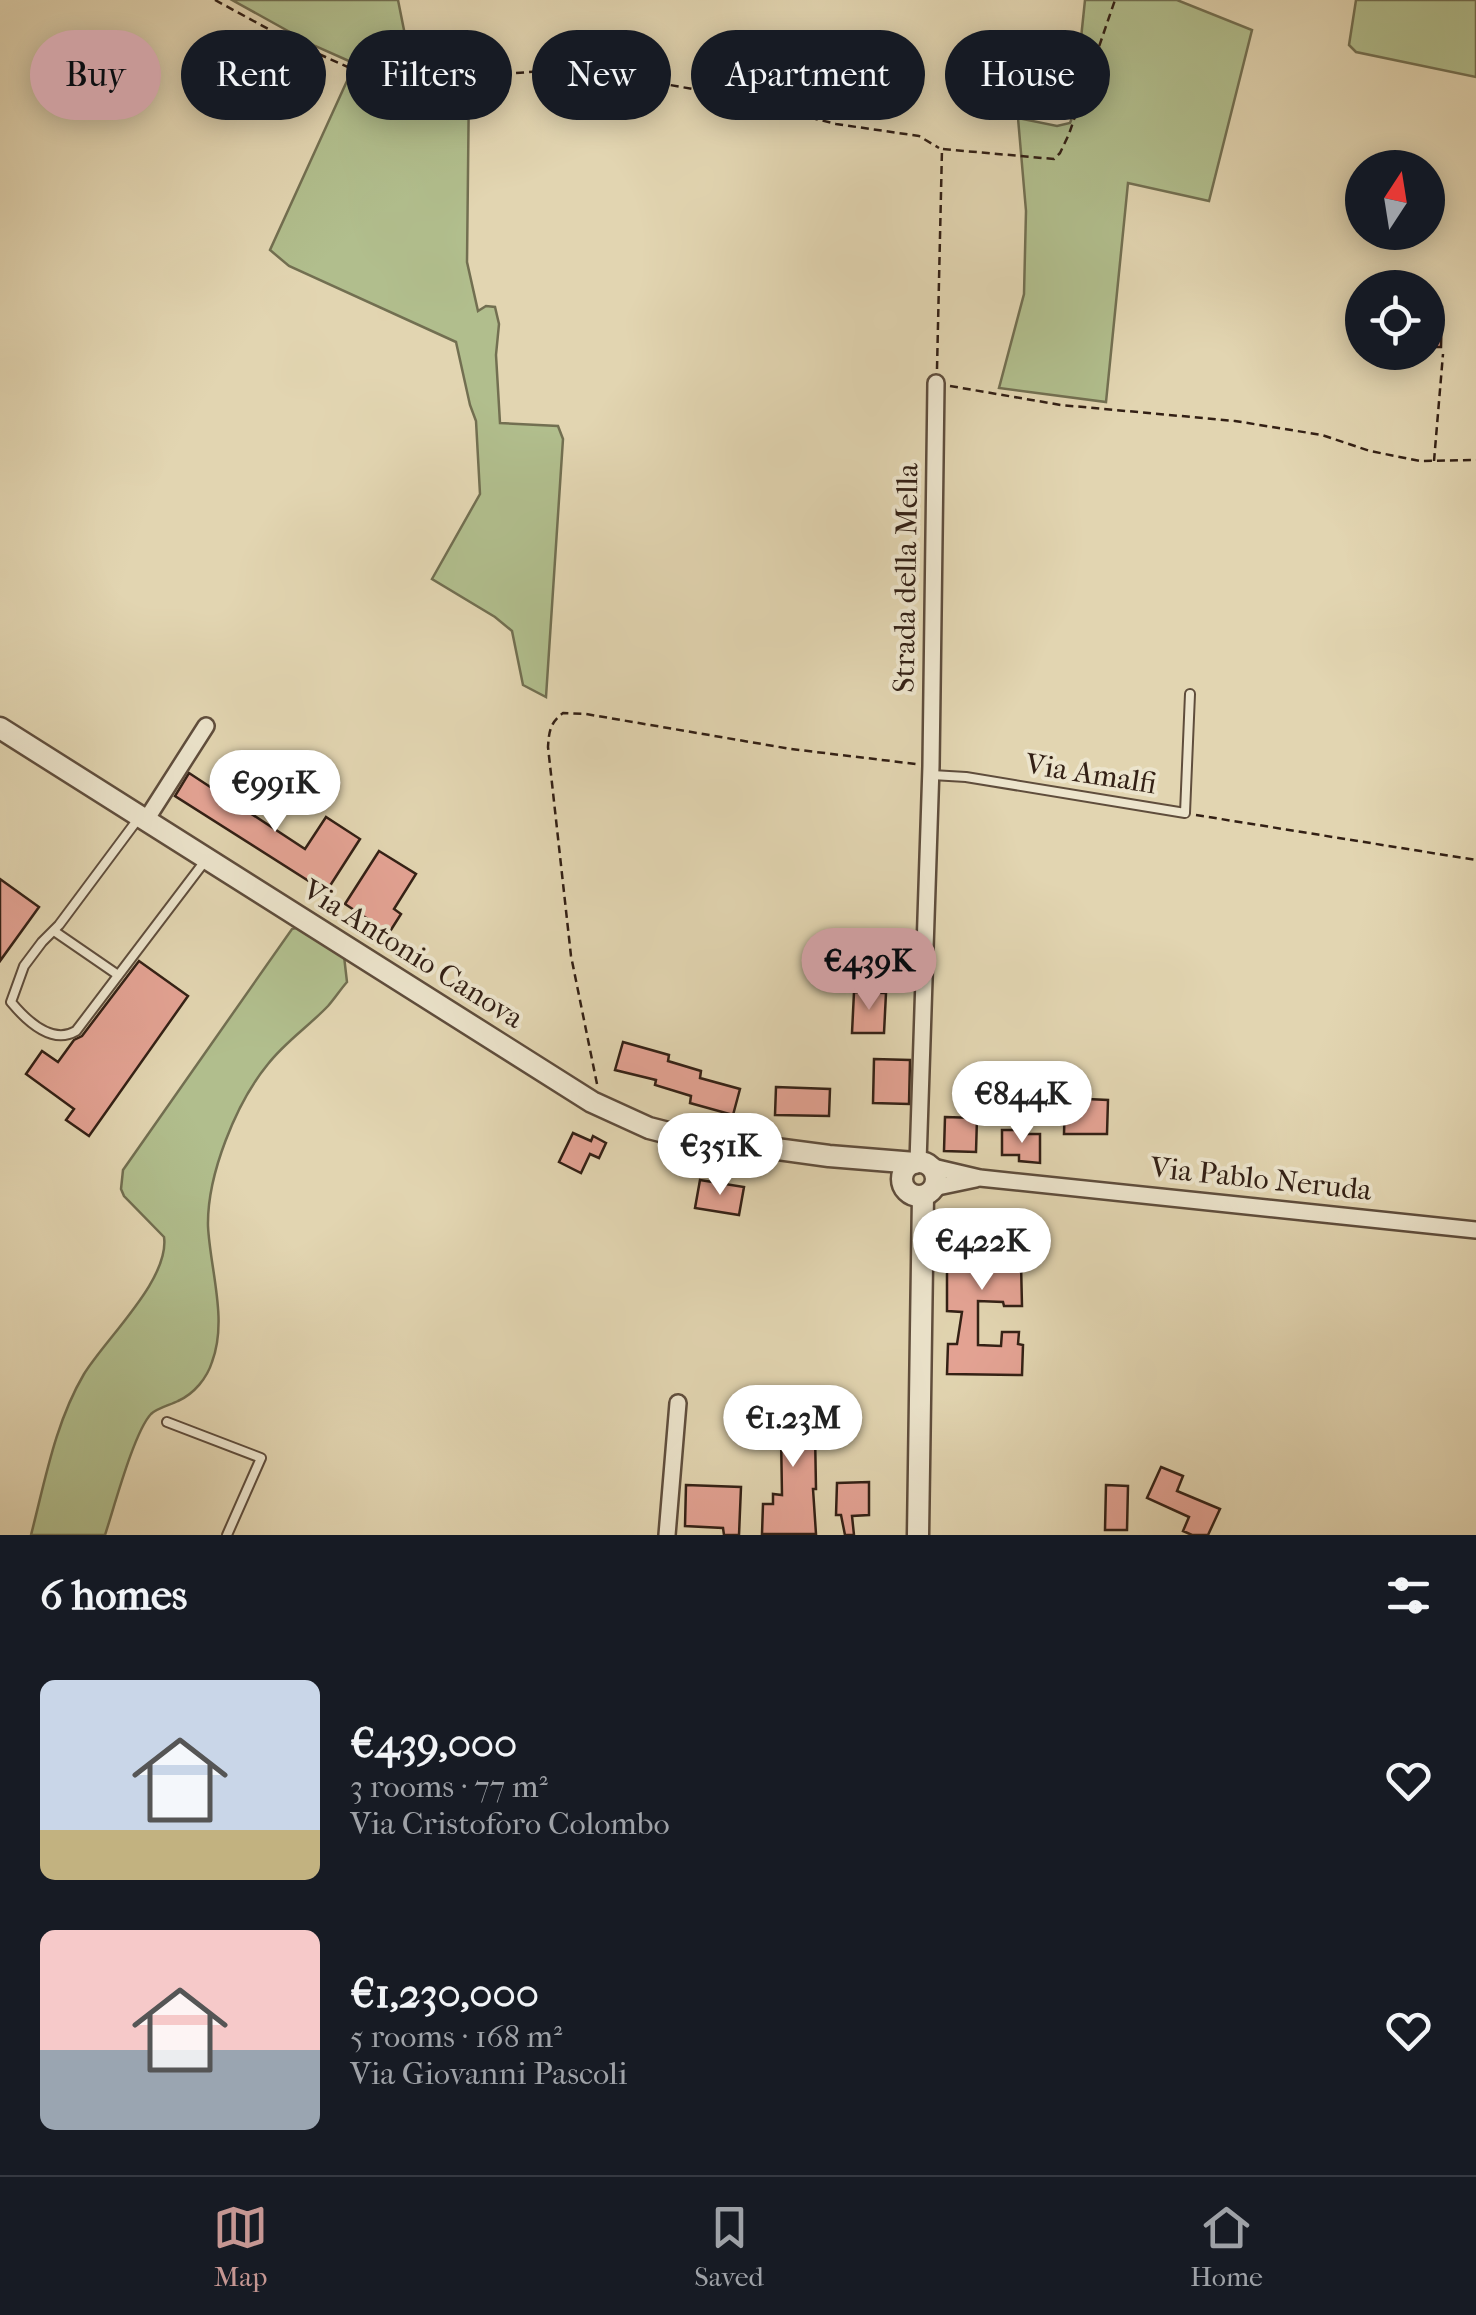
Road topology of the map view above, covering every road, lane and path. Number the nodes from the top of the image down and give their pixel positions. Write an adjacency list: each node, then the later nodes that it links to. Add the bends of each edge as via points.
1 (215, 0): 3 (path, via 404,92 459,77 590,71 919,136)
2 (1115, 0): 3 (path, via 1069,134 1054,159)
3 (942, 149): 5 (path)
4 (1441, 370): 7 (path)
5 (936, 383): 7 (path, via 1075,407 1235,421); 11 (street, Strada della Mella)
6 (1476, 460): 7 (path)
7 (1434, 461)
8 (1190, 694): 12 (lane, Via Amalfi)
9 (206, 726): 13 (street)
10 (0, 728): 13 (street, Via Antonio Canova)
11 (931, 771): 12 (lane, Via Amalfi); 18 (path, via 586,714 563,713 555,720 548,747 571,956); 20 (street, Strada della Mella)
12 (1185, 813): 15 (path)
13 (143, 818): 14 (street, Via Antonio Canova); 16 (lane)
14 (207, 858): 17 (lane); 18 (street, Via Antonio Canova)
15 (1476, 860)
16 (54, 932): 17 (lane); 17 (lane, via 16,983 11,1002 25,1018 52,1035 68,1036)
17 (118, 974)
18 (599, 1106): 19 (street, Via Antonio Canova, via 680,1136)
19 (829, 1156): 20 (street); 22 (street)
20 (921, 1164): 21 (street, Via Pablo Neruda); 22 (street, via 904,1173); 22 (street, via 935,1174)
21 (980, 1178): 22 (street, Via Pablo Neruda); 23 (street, Via Pablo Neruda)
22 (917, 1190): 28 (street)
23 (1476, 1230)
24 (678, 1403): 27 (street)
25 (167, 1422): 26 (lane, via 261,1458)
26 (227, 1535)
27 (667, 1535)
28 (918, 1535)

